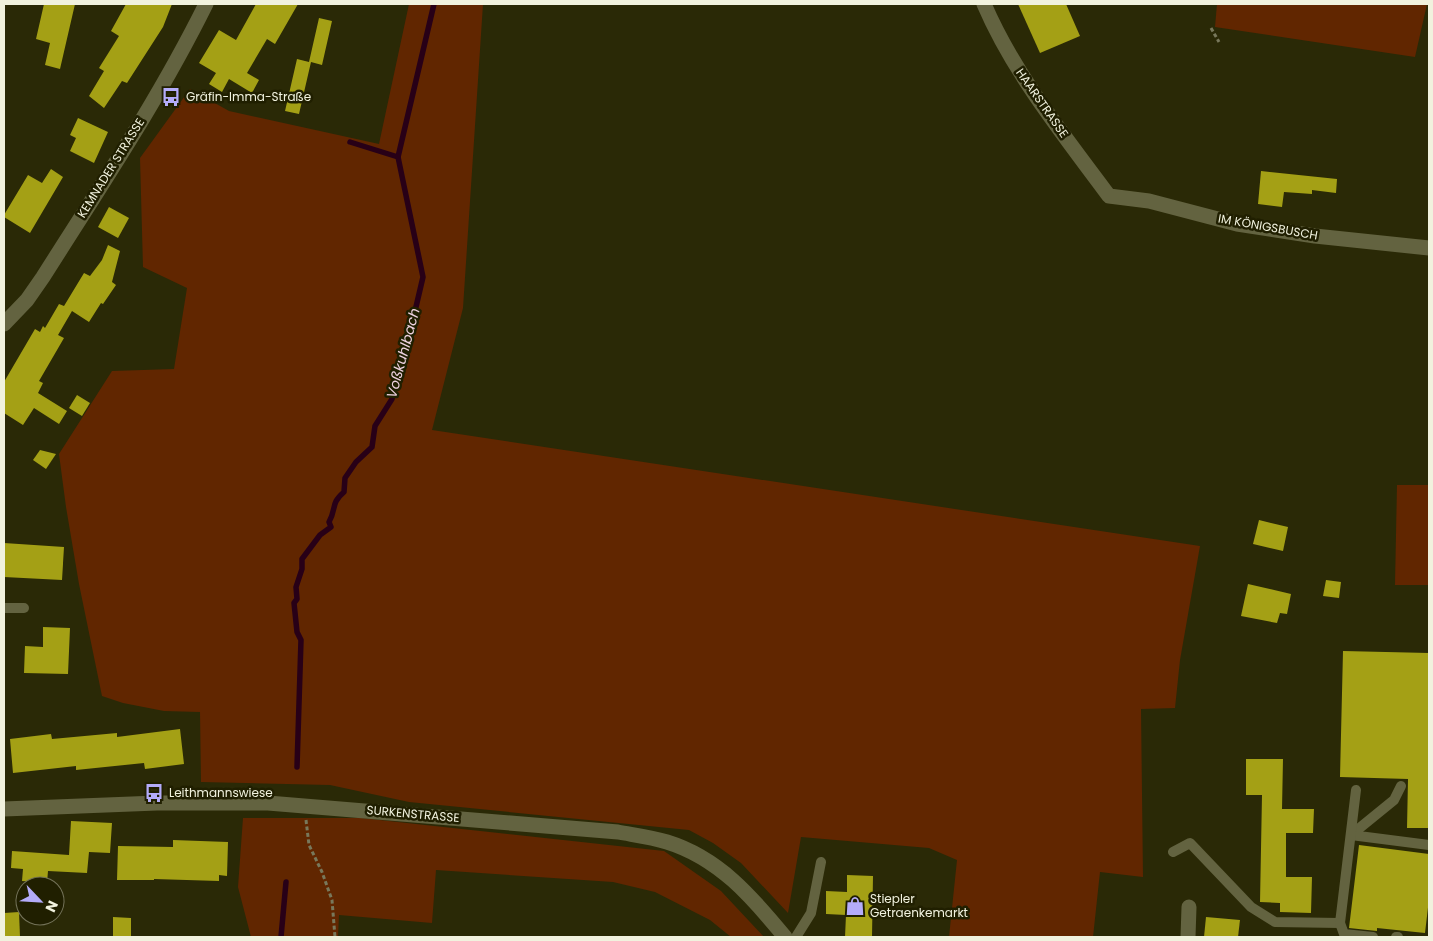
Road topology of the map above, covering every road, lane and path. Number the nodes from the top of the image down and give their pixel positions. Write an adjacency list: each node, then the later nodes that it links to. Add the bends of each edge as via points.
1 (206, 4): 7 (street, KEMNADER STRASSE, via 162,86 58,253 27,300)
2 (984, 4): 5 (street, HAARSTRASSE, via 1021,75)
3 (1211, 28): 4 (path)
4 (1219, 42)
5 (1109, 196): 6 (street, IM KÖNIGSBUSCH, via 1148,201 1237,224)
6 (1429, 248)
7 (4, 324)
8 (4, 608): 9 (lane)
9 (24, 608)
10 (1401, 786): 14 (lane, via 1394,800)
11 (1356, 790): 14 (lane)
12 (304, 806): 13 (street, SURKENSTRASSE, via 157,803); 20 (path, via 309,845 332,900); 21 (street, SURKENSTRASSE, via 618,832 667,842 686,849 734,879)
13 (4, 809)
14 (1351, 835): 15 (lane); 19 (lane)
15 (1429, 845)
16 (1173, 852): 19 (lane, via 1190,843 1251,907 1275,922)
17 (821, 862): 22 (lane, via 811,913)
18 (1189, 907): 23 (street)
19 (1340, 923): 24 (lane, via 1344,934)
20 (335, 937)
21 (785, 937)
22 (796, 937)
23 (1188, 937)
24 (1373, 937)

